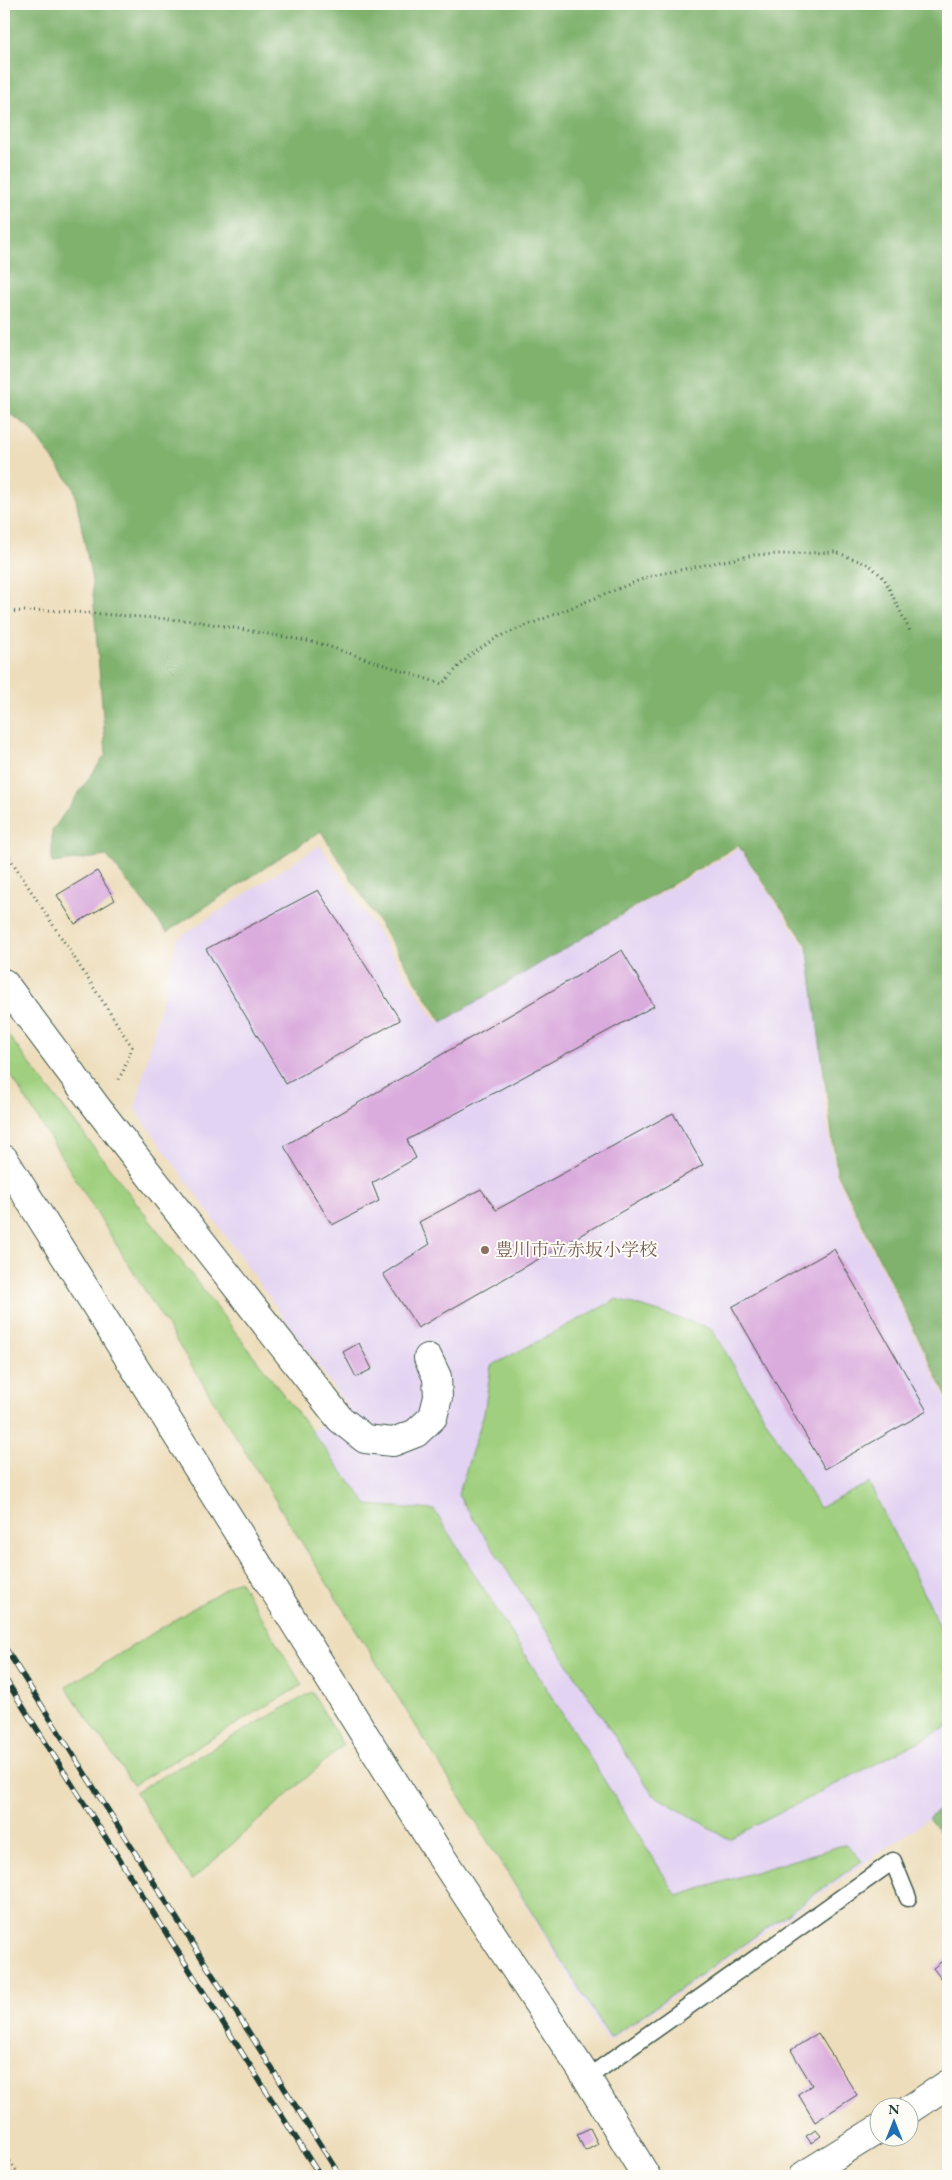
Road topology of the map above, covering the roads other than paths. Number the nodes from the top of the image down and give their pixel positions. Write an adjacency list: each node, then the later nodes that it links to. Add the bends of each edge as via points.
1 (4, 983): 3 (street, via 340,1419 365,1439 393,1442 416,1433 433,1417 438,1397 437,1377)
2 (4, 1159): 5 (street, via 440,1855)
3 (428, 1358)
4 (908, 1898): 5 (lane, via 893,1861)
5 (587, 2078): 9 (street)
6 (948, 2084): 7 (street)
7 (920, 2102)
8 (870, 2134): 10 (street)
9 (646, 2176)
10 (803, 2176)

